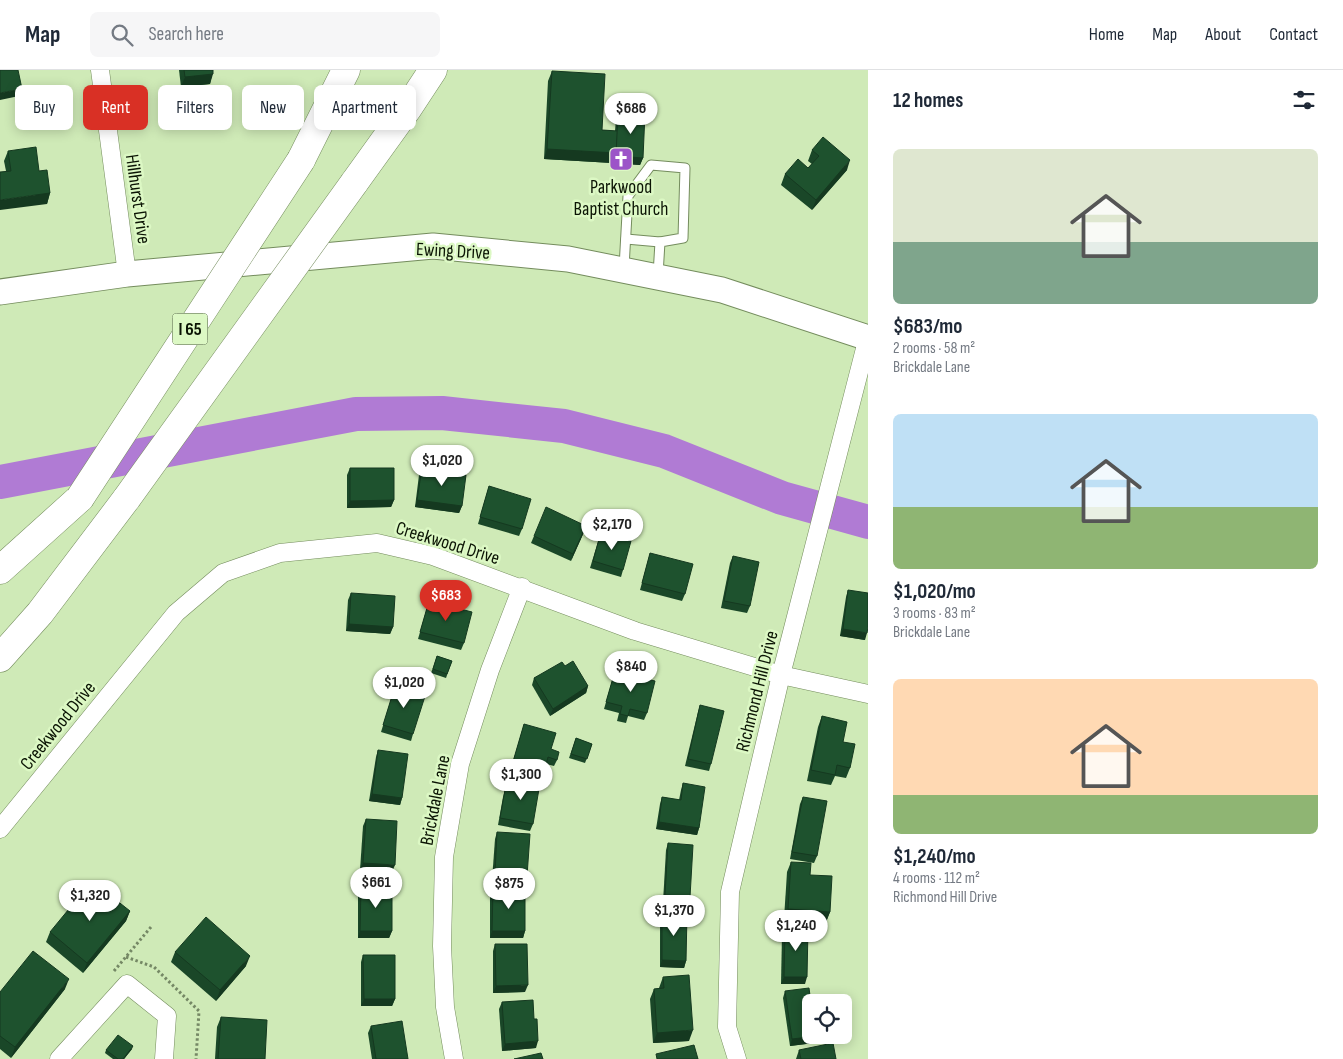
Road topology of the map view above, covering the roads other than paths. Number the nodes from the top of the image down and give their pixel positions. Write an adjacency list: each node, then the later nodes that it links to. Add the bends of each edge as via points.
1 (100, 70): 7 (street, Hillhurst Drive)
2 (345, 70): 11 (highway, I 65, bridge, via 300,160 80,498)
3 (433, 70): 13 (highway, I 65, bridge, via 126,498 40,613)
4 (626, 239): 5 (lane); 5 (lane, via 628,196 651,165 685,168 683,238); 6 (lane)
5 (660, 242): 8 (lane)
6 (624, 270): 7 (main road, Ewing Drive, via 568,259 433,246); 8 (main road, Ewing Drive)
7 (127, 274): 9 (main road, Ewing Drive)
8 (658, 277): 10 (main road, Ewing Drive, via 722,290)
9 (0, 292)
10 (868, 337): 14 (street, Richmond Hill Drive)
11 (0, 570)
12 (522, 587): 14 (street, Creekwood Drive, via 635,631); 16 (street, Creekwood Drive, via 433,556 377,544 280,553 223,573 176,613); 19 (street, Brickdale Lane, via 490,670 460,764 444,857 442,946 445,1007)
13 (0, 658)
14 (781, 675): 15 (street, Creekwood Drive); 20 (street, Richmond Hill Drive, via 730,892 727,1027)
15 (868, 694)
16 (0, 829)
17 (59, 1059): 18 (street, via 127,984 167,1016)
18 (164, 1059)
19 (454, 1059)
20 (737, 1059)

